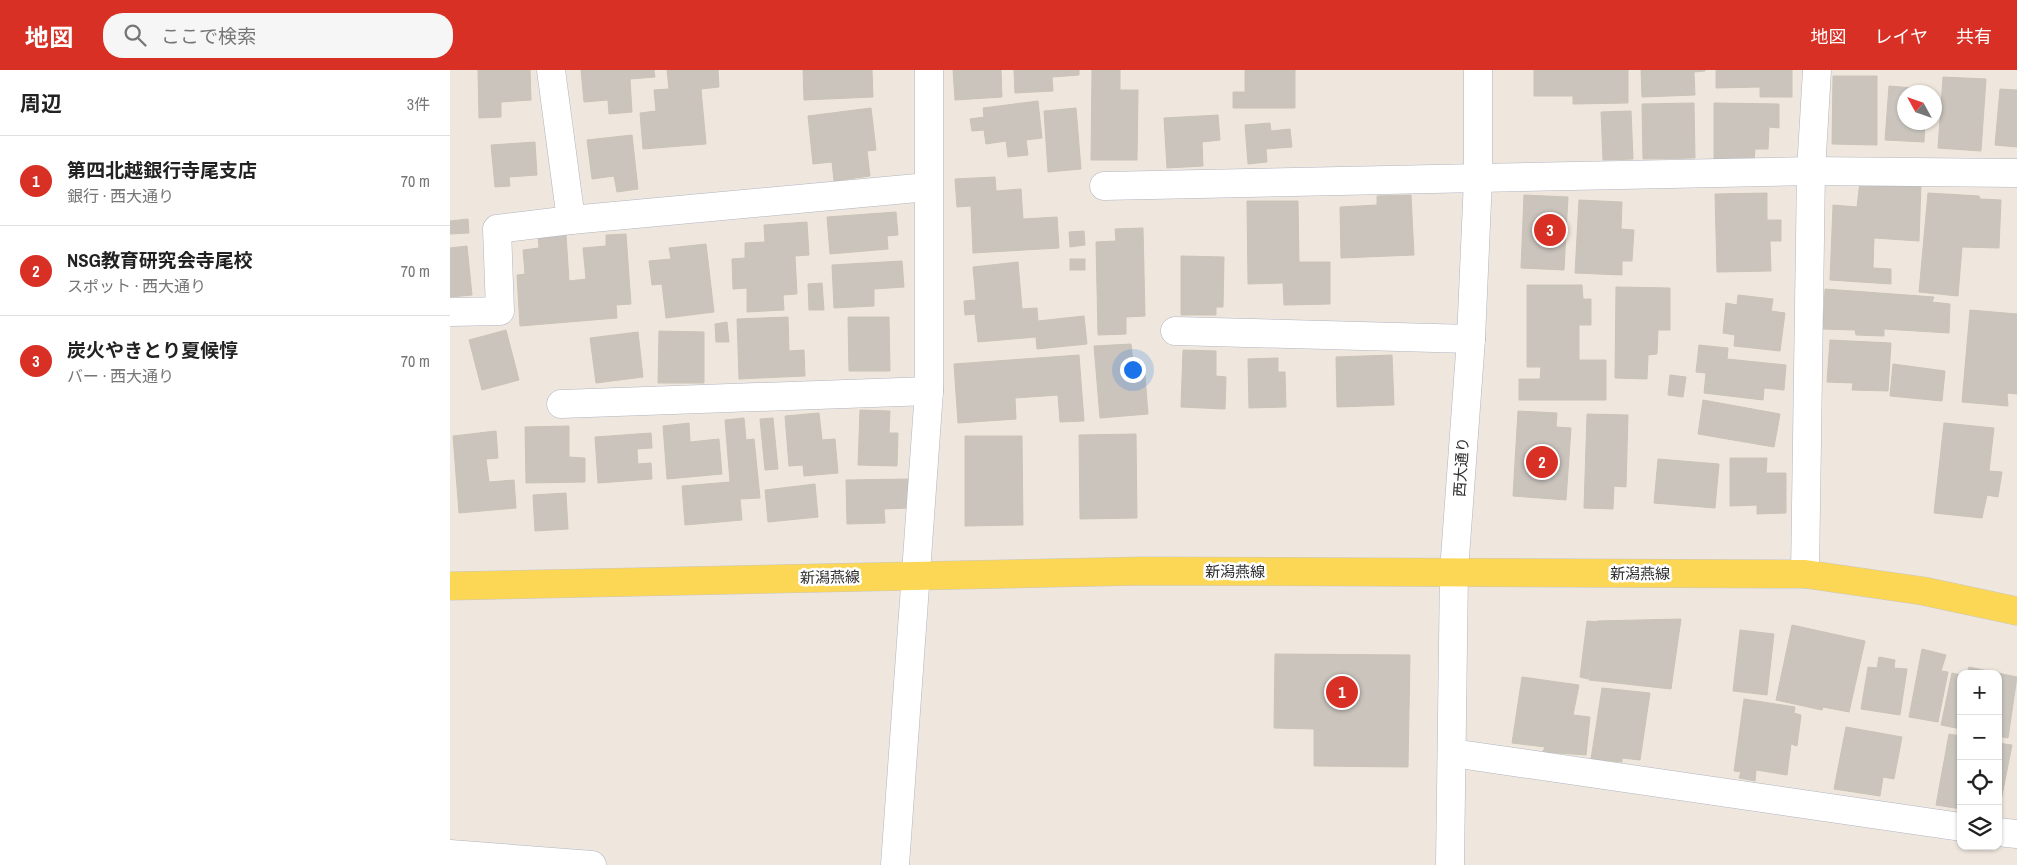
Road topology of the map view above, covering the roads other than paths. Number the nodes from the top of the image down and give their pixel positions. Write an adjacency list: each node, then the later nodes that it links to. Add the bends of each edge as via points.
1 (551, 70): 10 (street)
2 (929, 70): 9 (street)
3 (1478, 70): 7 (street, 西大通り)
4 (1817, 70): 5 (street)
5 (1811, 171): 6 (street); 7 (street); 17 (street)
6 (2017, 173)
7 (1478, 179): 8 (street); 13 (street, 西大通り)
8 (1104, 186)
9 (928, 187): 10 (street); 14 (street)
10 (570, 220): 11 (street, via 497,229 500,311)
11 (450, 312)
12 (1175, 331): 13 (street)
13 (1471, 339): 16 (street, 西大通り)
14 (929, 391): 15 (street); 18 (street)
15 (561, 404)
16 (1454, 571): 17 (main road, 新潟燕線); 18 (main road, 新潟燕線); 21 (street, 西大通り)
17 (1805, 574): 20 (main road, 新潟燕線, via 1923,591)
18 (914, 575): 19 (main road, 新潟燕線); 27 (street)
19 (450, 586)
20 (2017, 611)
21 (1452, 753): 22 (street); 28 (street, 西大通り)
22 (1957, 826)
23 (2002, 832): 24 (street)
24 (2017, 834)
25 (450, 854): 26 (street)
26 (592, 865)
27 (895, 865)
28 (1450, 865)

